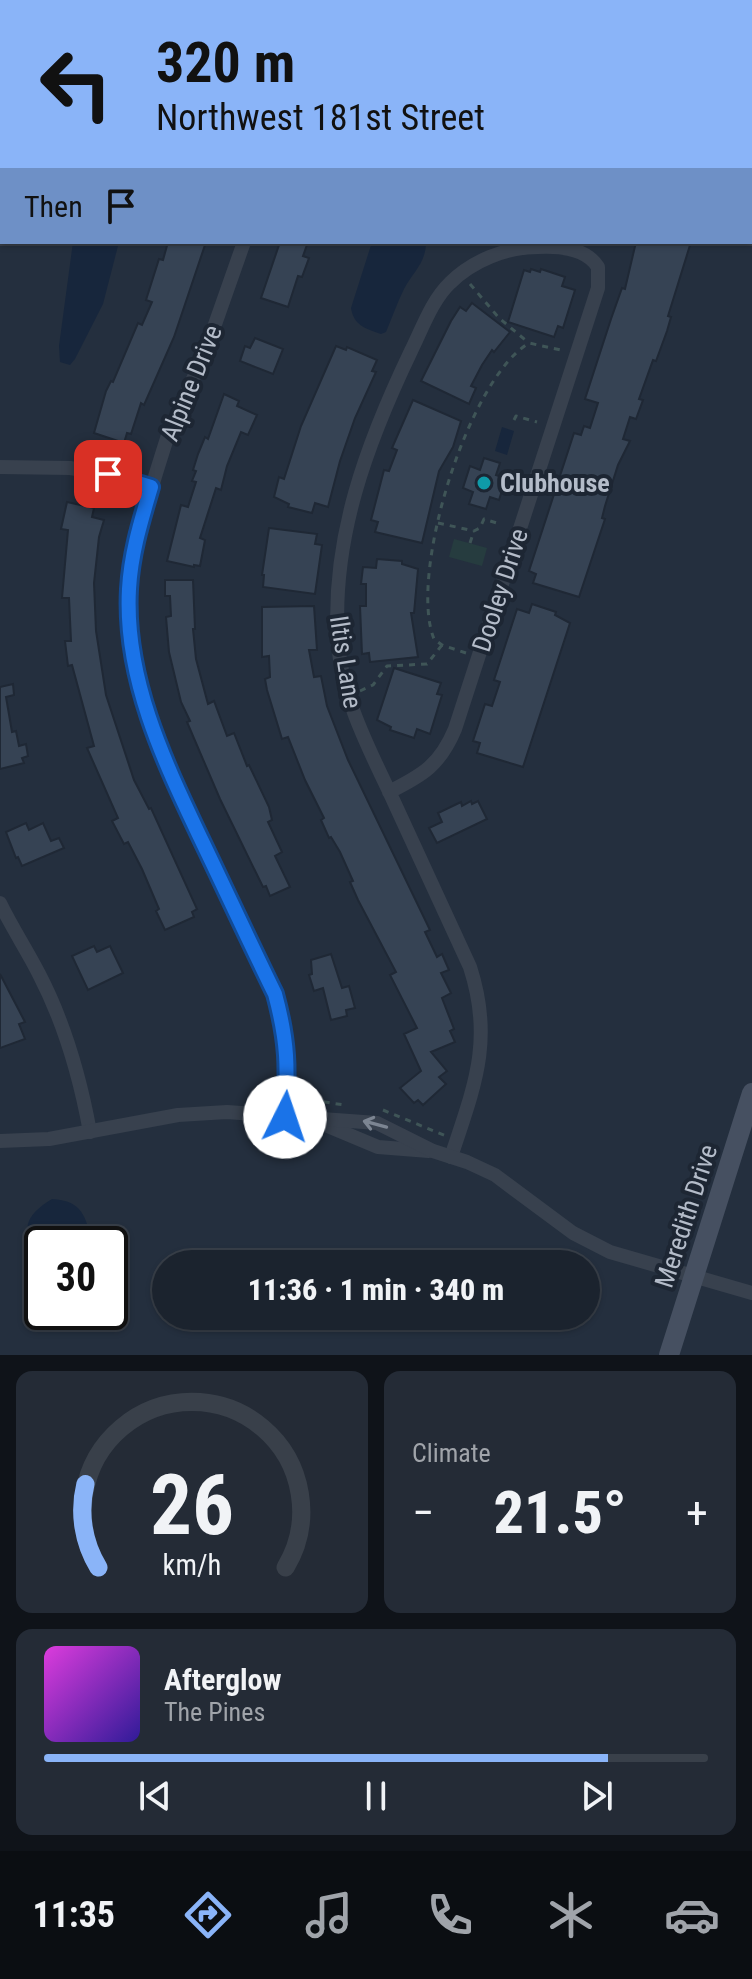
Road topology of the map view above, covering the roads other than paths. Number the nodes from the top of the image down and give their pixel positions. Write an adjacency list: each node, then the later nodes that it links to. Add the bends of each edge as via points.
1 (243, 244): 4 (street, Alpine Drive)
2 (564, 245): 5 (street, Dooley Drive, via 594,261 598,288 455,729 438,761); 5 (street, Iltis Lane, via 488,258 447,285 377,424 360,474 339,560 338,645 353,713)
3 (0, 467): 4 (street, via 70,468)
4 (151, 487): 8 (street, Alpine Drive, via 133,549 129,592 138,677 168,770 275,994 288,1063)
5 (389, 792): 13 (street, Iltis Lane, via 470,967 480,1003 477,1071)
6 (0, 903): 10 (street, via 66,1033)
7 (752, 1093): 14 (street, Meredith Drive)
8 (285, 1117): 9 (street); 10 (street, via 178,1115)
9 (311, 1120): 12 (street, via 378,1147); 12 (street, one-way to 9, via 377,1123)
10 (90, 1132): 11 (street)
11 (0, 1141)
12 (433, 1151): 13 (street)
13 (451, 1157): 14 (street, via 495,1175 573,1233 610,1252)
14 (694, 1275): 15 (street); 16 (street, Meredith Drive)
15 (752, 1293)
16 (669, 1355)

